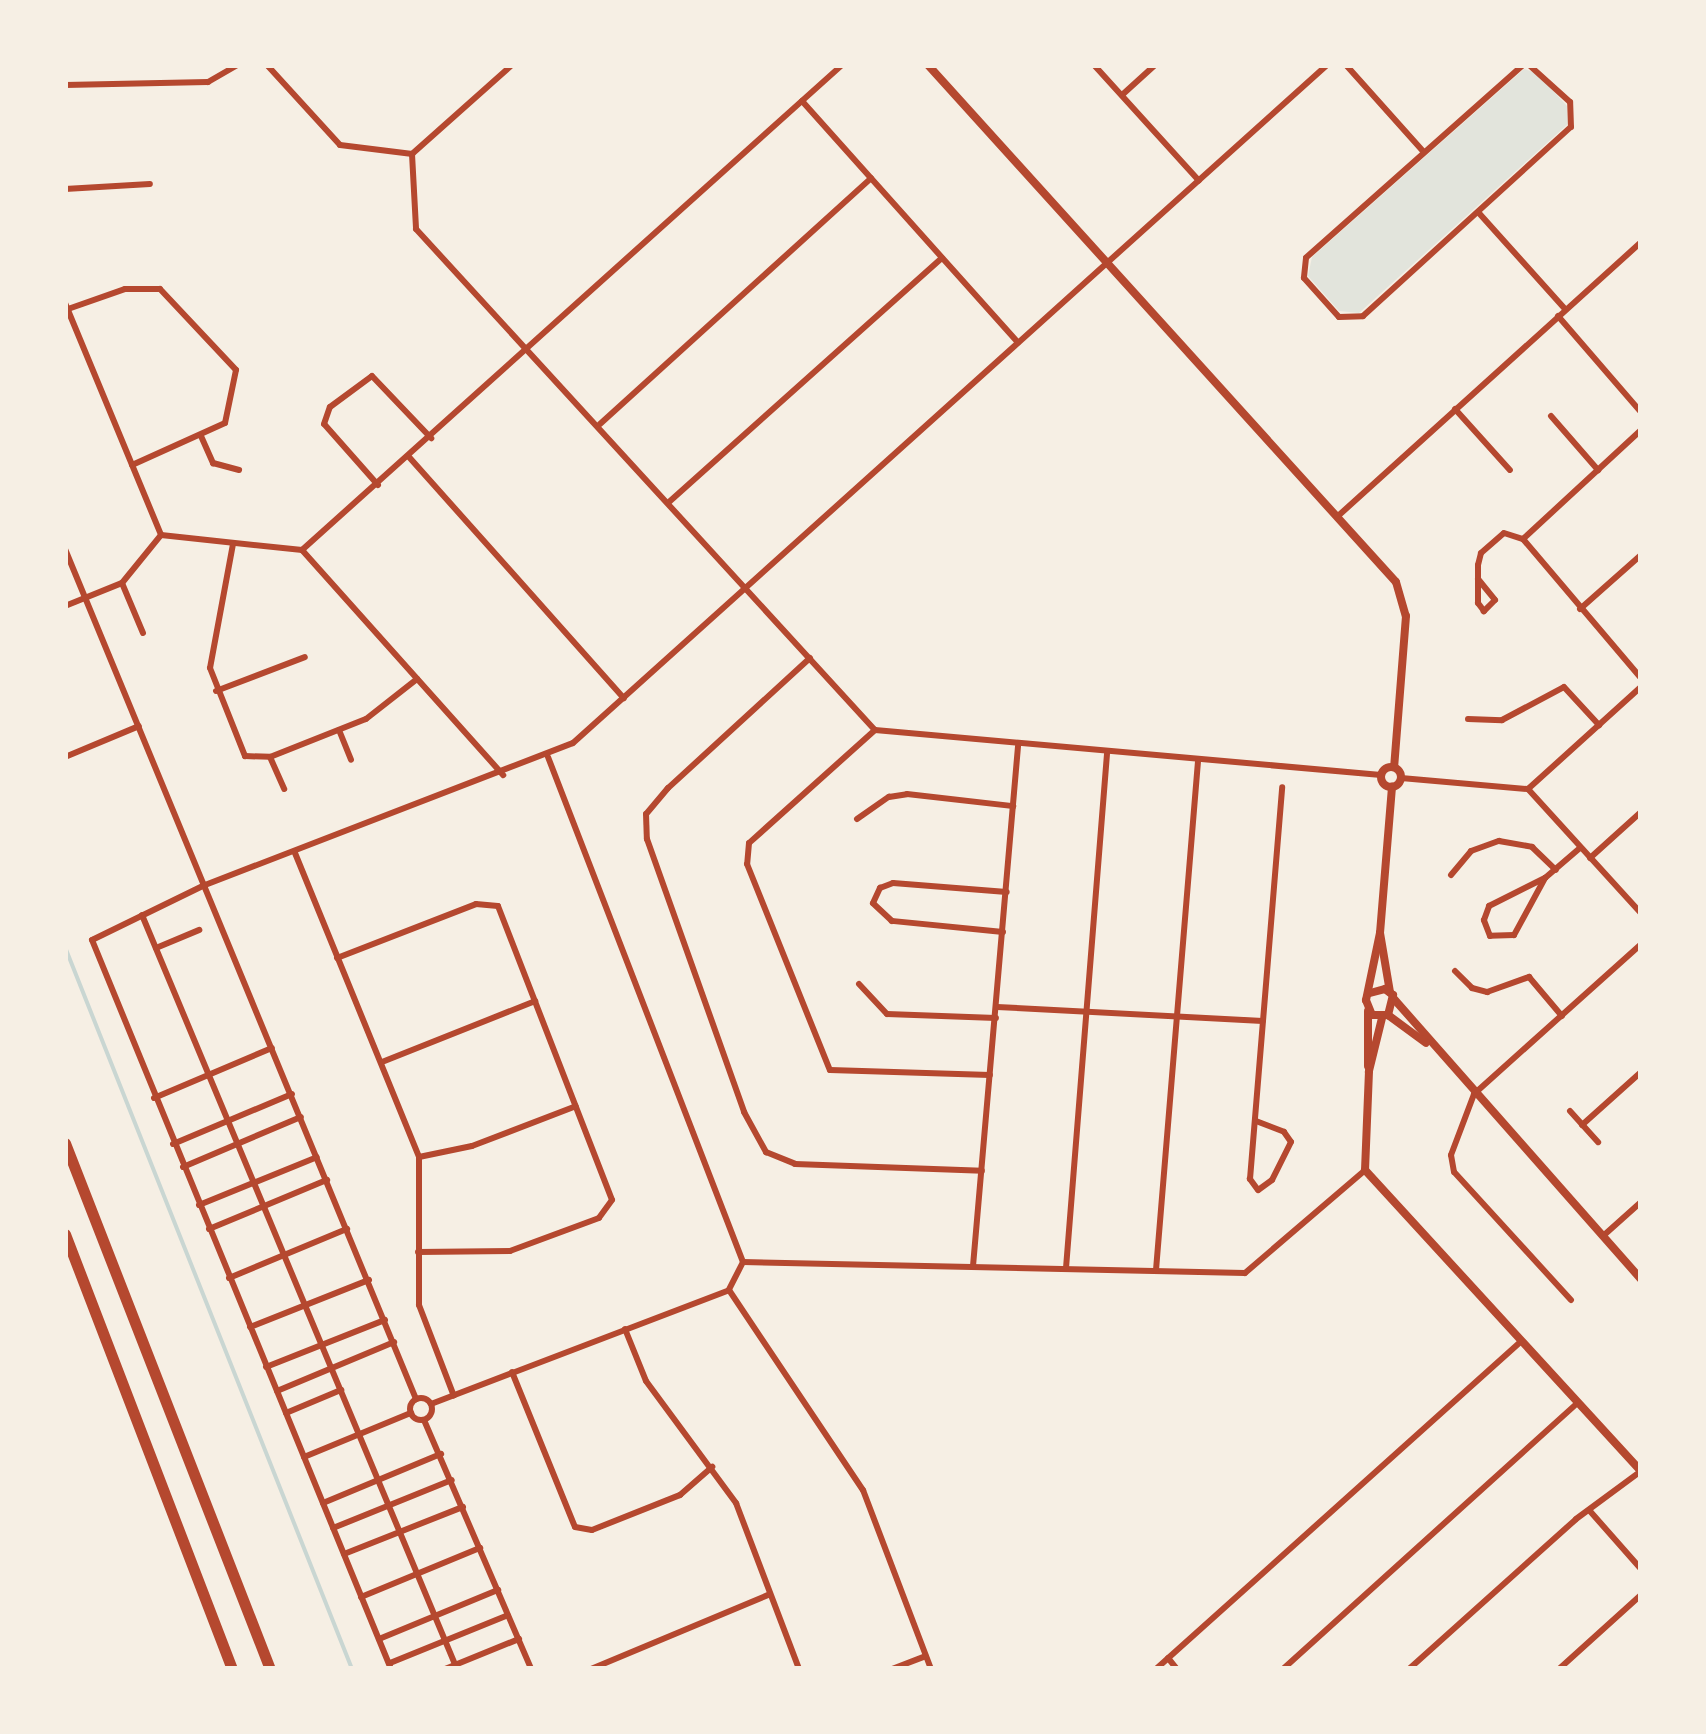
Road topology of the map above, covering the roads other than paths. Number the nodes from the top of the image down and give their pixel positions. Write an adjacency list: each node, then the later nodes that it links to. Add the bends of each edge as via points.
1 (237, 65): 13 (street, via 208,82)
2 (267, 65): 17 (street, via 340,146)
3 (512, 65): 17 (street)
4 (842, 65): 15 (street)
5 (928, 65): 25 (street)
6 (1094, 65): 14 (street)
7 (1155, 65): 14 (street)
8 (1310, 65): 12 (street)
9 (1327, 65): 12 (street)
10 (1346, 65): 16 (street)
11 (1526, 65): 16 (street); 22 (street, via 1570,102 1574,122)
12 (1318, 74): 19 (street)
13 (65, 85)
14 (1122, 95): 19 (street)
15 (802, 101): 18 (street); 30 (street)
16 (1423, 151): 22 (street, via 1306,258 1304,278 1336,314 1363,316)
17 (412, 154): 30 (street, via 416,229)
18 (872, 178): 24 (street); 34 (street)
19 (1199, 181): 25 (street)
20 (150, 184): 21 (street)
21 (65, 189)
22 (1478, 212): 27 (street)
23 (1641, 242): 27 (street)
24 (942, 258): 29 (street); 44 (street)
25 (1108, 263): 29 (street); 45 (street)
26 (66, 306): 36 (street, via 124,289 166,291 236,370 228,418); 39 (street)
27 (1566, 309): 28 (street)
28 (1558, 316): 31 (street); 32 (street)
29 (1018, 343): 54 (street)
30 (529, 347): 34 (street); 37 (street)
31 (1456, 409): 41 (street); 45 (street)
32 (1641, 412)
33 (1551, 416): 42 (street)
34 (600, 424): 44 (street)
35 (1641, 430): 42 (street)
36 (201, 436): 39 (street); 40 (street, via 213,463)
37 (431, 438): 38 (street); 43 (street, via 372,376 330,407 324,424)
38 (409, 458): 43 (street); 65 (street)
39 (132, 465): 46 (street)
40 (239, 470)
41 (1510, 470)
42 (1598, 470): 47 (street)
43 (378, 485): 50 (street)
44 (669, 502): 54 (street)
45 (1338, 516): 78 (street, via 1405,601)
46 (161, 536): 48 (street); 53 (street)
47 (1523, 540): 52 (street, via 1507,532 1488,545); 57 (street)
48 (233, 544): 50 (street); 64 (street, via 210,661)
49 (65, 548): 55 (street)
50 (302, 550): 62 (street)
51 (1641, 555): 57 (street)
52 (1478, 579)
53 (122, 583): 55 (street); 58 (street)
54 (747, 587): 60 (street); 65 (street)
55 (86, 598): 56 (street); 68 (street)
56 (65, 606)
57 (1580, 609): 61 (street)
58 (142, 633)
59 (304, 657): 64 (street)
60 (810, 658): 70 (street); 142 (street, via 668,788 646,814 647,839 744,1112 766,1152 795,1164)
61 (1641, 678)
62 (417, 679): 69 (street, via 374,715); 79 (street)
63 (1641, 687): 67 (street)
64 (216, 690): 73 (street, via 245,756)
65 (624, 698): 74 (street)
66 (1468, 718): 67 (street, via 1502,720 1564,687)
67 (1599, 725): 84 (street)
68 (139, 726): 75 (street); 95 (street)
69 (340, 730): 73 (street); 76 (street)
70 (875, 730): 71 (street); 124 (street, via 749,844 747,864 830,1070)
71 (1018, 746): 72 (street); 86 (street)
72 (1107, 754): 77 (street); 111 (street)
73 (270, 757): 85 (street)
74 (548, 757): 79 (street); 154 (street)
75 (65, 758)
76 (352, 760)
77 (1198, 761): 80 (street); 114 (street)
78 (1394, 767): 80 (street); 81 (street)
79 (503, 775): 90 (street)
80 (1381, 775): 82 (street)
81 (1401, 778): 82 (street); 84 (street)
82 (1392, 786): 101 (street)
83 (1282, 787): 117 (street)
84 (1528, 789): 89 (street)
85 (284, 790)
86 (1013, 806): 88 (street, via 907,794); 96 (street)
87 (1641, 812): 91 (street)
88 (857, 820)
89 (1580, 848): 91 (street); 92 (street)
90 (295, 853): 95 (street); 104 (street)
91 (1590, 858): 97 (street)
92 (1556, 870): 93 (street, via 1532,847 1499,840 1471,850); 94 (street)
93 (1451, 875)
94 (1545, 878): 94 (street, via 1514,935 1490,936 1484,920 1489,906)
95 (204, 885): 98 (street); 118 (street)
96 (1006, 892): 100 (street); 100 (street, via 893,883 880,888 873,903 892,920)
97 (1641, 913)
98 (142, 915): 103 (street); 127 (street, via 100,932 91,946)
99 (199, 930): 103 (street)
100 (1003, 932): 110 (street)
101 (1380, 933): 107 (street); 108 (street)
102 (1641, 944): 113 (street)
103 (156, 948): 123 (street)
104 (338, 958): 109 (street, via 491,902); 120 (street)
105 (1455, 970): 113 (street, via 1472,988 1487,992 1529,977)
106 (859, 984): 116 (street, via 887,1014)
107 (1370, 993): 108 (street); 112 (street)
108 (1392, 996): 115 (street); 119 (street)
109 (535, 1001): 120 (street); 128 (street)
110 (996, 1007): 111 (street); 116 (street)
111 (1086, 1012): 114 (street); 156 (street)
112 (1368, 1012): 115 (street); 121 (street)
113 (1562, 1016): 126 (street)
114 (1178, 1017): 117 (street); 157 (street)
115 (1385, 1017): 119 (street); 121 (street)
116 (996, 1018): 124 (street)
117 (1263, 1021): 132 (street)
118 (272, 1048): 123 (street); 125 (street)
119 (1437, 1052): 126 (street)
120 (382, 1062): 139 (street)
121 (1370, 1071): 141 (street)
122 (1641, 1072): 133 (street)
123 (208, 1075): 127 (street); 131 (street)
124 (990, 1075): 142 (street)
125 (292, 1094): 130 (street); 131 (street)
126 (1474, 1094): 151 (street); 162 (street, via 1452,1168)
127 (154, 1098): 136 (street)
128 (576, 1106): 139 (street, via 472,1146); 152 (street, via 612,1200 608,1212 510,1251)
129 (1570, 1111): 133 (street)
130 (301, 1117): 137 (street); 138 (street)
131 (228, 1121): 136 (street); 137 (street)
132 (1256, 1121): 132 (street, via 1250,1179 1258,1190 1272,1180 1291,1142)
133 (1582, 1125): 134 (street)
134 (1598, 1142)
135 (65, 1143): 213 (highway)
136 (173, 1144): 140 (street)
137 (237, 1144): 140 (street); 144 (street)
138 (318, 1157): 143 (street); 144 (street)
139 (420, 1157): 152 (street)
140 (183, 1166): 146 (street)
141 (1365, 1170): 157 (street, via 1250,1271); 168 (street)
142 (982, 1171): 155 (street)
143 (327, 1180): 147 (street); 149 (street)
144 (254, 1183): 146 (street); 147 (street)
145 (1641, 1202): 151 (street)
146 (199, 1206): 148 (street)
147 (264, 1206): 148 (street); 153 (street)
148 (208, 1229): 158 (street)
149 (347, 1229): 153 (street); 159 (street)
150 (65, 1234): 212 (highway)
151 (1602, 1236): 160 (street)
152 (418, 1252): 175 (street, via 421,1314)
153 (284, 1255): 158 (street); 163 (street)
154 (743, 1262): 155 (street); 161 (street)
155 (973, 1266): 156 (street)
156 (1066, 1268): 157 (street)
157 (1156, 1270)
158 (230, 1278): 165 (street)
159 (369, 1280): 163 (street); 164 (street)
160 (1641, 1280)
161 (728, 1290): 166 (street); 208 (street, via 862,1490)
162 (1571, 1300)
163 (305, 1306): 165 (street); 169 (street)
164 (385, 1320): 167 (street); 169 (street)
165 (250, 1327): 170 (street)
166 (626, 1329): 172 (street); 185 (street, via 646,1382)
167 (394, 1342): 171 (street); 176 (street)
168 (1519, 1342): 178 (street); 209 (street)
169 (322, 1345): 170 (street); 171 (street)
170 (266, 1367): 174 (street)
171 (332, 1368): 173 (street); 174 (street)
172 (512, 1372): 175 (street); 185 (street, via 566,1516 579,1529 680,1495)
173 (340, 1390): 179 (street); 182 (street)
174 (276, 1391): 179 (street)
175 (454, 1396): 177 (street)
176 (416, 1399): 177 (street); 180 (street)
177 (431, 1404): 181 (street)
178 (1576, 1405): 186 (street); 222 (street)
179 (286, 1413): 184 (street)
180 (410, 1413): 181 (street); 182 (street)
181 (424, 1420): 183 (street)
182 (359, 1434): 184 (street); 187 (street)
183 (441, 1454): 187 (street); 188 (street)
184 (304, 1457): 189 (street)
185 (712, 1468): 200 (street, via 736,1503)
186 (1639, 1472): 192 (street)
187 (378, 1480): 189 (street); 190 (street)
188 (452, 1480): 190 (street); 191 (street)
189 (323, 1503): 193 (street)
190 (389, 1505): 193 (street); 194 (street)
191 (463, 1507): 194 (street); 195 (street)
192 (1589, 1510): 197 (street); 223 (street)
193 (334, 1528): 196 (street)
194 (400, 1532): 196 (street); 198 (street)
195 (480, 1548): 198 (street); 199 (street)
196 (344, 1554): 202 (street)
197 (1641, 1568)
198 (418, 1574): 202 (street); 204 (street)
199 (498, 1590): 203 (street); 204 (street)
200 (770, 1594): 216 (street); 217 (street)
201 (1641, 1595): 224 (street)
202 (361, 1598): 206 (street)
203 (508, 1615): 205 (street); 207 (street)
204 (435, 1616): 206 (street); 207 (street)
205 (518, 1638): 211 (street); 215 (street)
206 (379, 1639): 210 (street)
207 (445, 1640): 210 (street); 211 (street)
208 (926, 1656): 218 (street); 219 (street)
209 (1168, 1658): 220 (street); 221 (street)
210 (390, 1666)
211 (456, 1667): 214 (street)
212 (232, 1669)
213 (270, 1669)
214 (446, 1669)
215 (531, 1669)
216 (590, 1669)
217 (799, 1669)
218 (892, 1669)
219 (931, 1669)
220 (1156, 1669)
221 (1177, 1669)
222 (1283, 1669)
223 (1408, 1669)
224 (1558, 1669)

